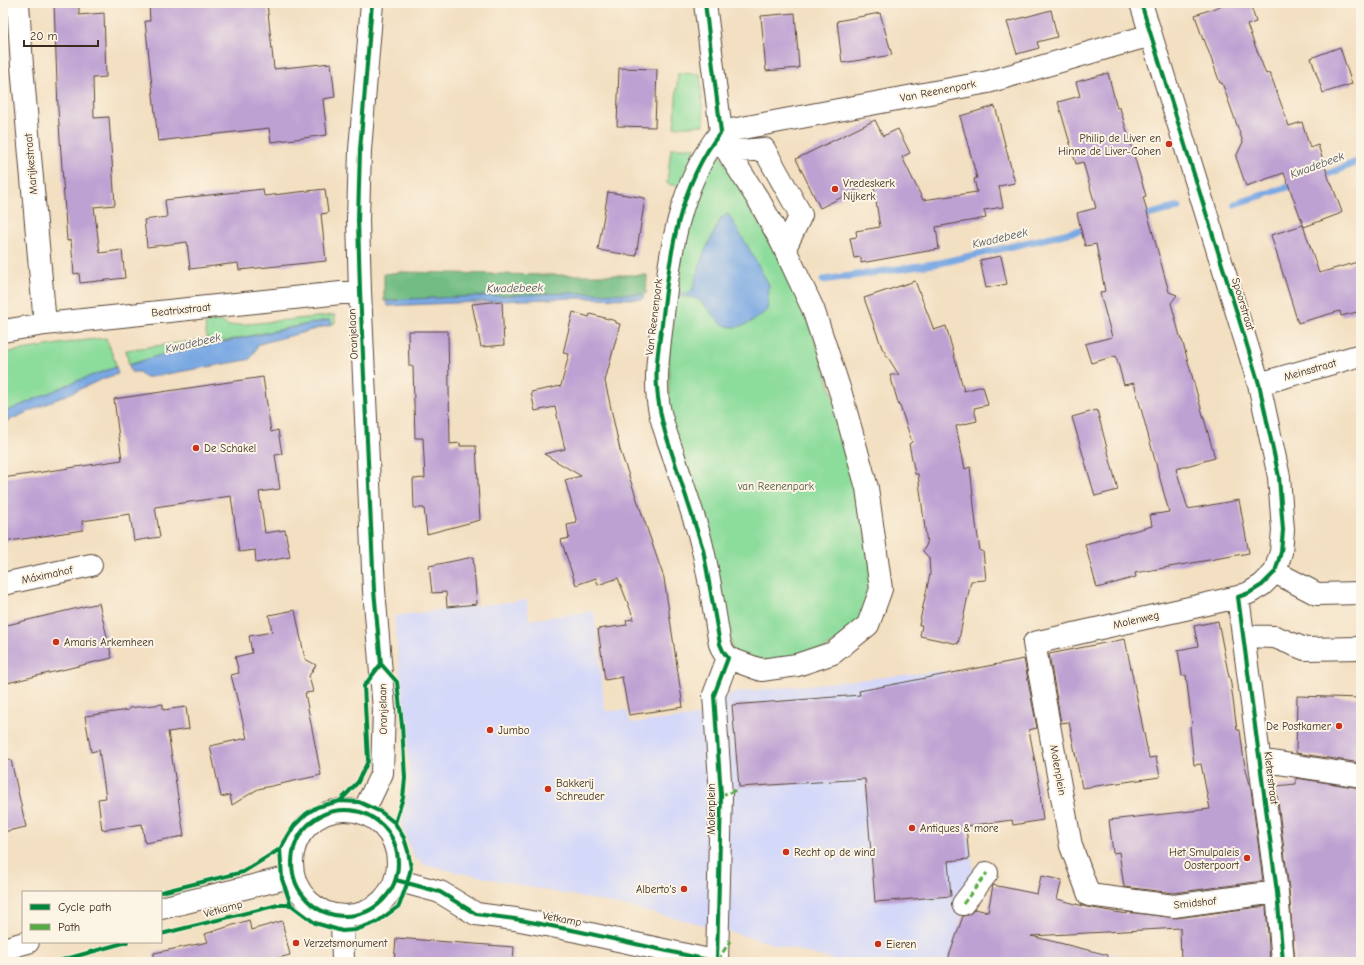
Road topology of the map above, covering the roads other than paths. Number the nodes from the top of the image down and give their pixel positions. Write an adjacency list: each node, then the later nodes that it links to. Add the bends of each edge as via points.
1 (18, 3): 10 (street, Marijkestraat)
2 (372, 3): 9 (street, Oranjelaan, via 359,170)
3 (705, 3): 6 (street)
4 (1141, 3): 5 (street, Spoorstraat)
5 (1151, 34): 6 (street, Van Reenenpark, via 988,82); 13 (street, Spoorstraat)
6 (721, 132): 7 (street); 22 (street, Van Reenenpark, via 703,158 692,182 672,247 657,364 657,385 662,419 703,549 720,644)
7 (728, 152): 8 (street); 8 (street, via 764,149 801,215)
8 (785, 248): 22 (street, via 813,309 845,409 867,488 881,589 868,625 833,653 797,665 761,670)
9 (360, 291): 10 (street, Beatrixstraat); 25 (street, Oranjelaan, via 374,590 384,709 382,773)
10 (46, 324): 11 (street, Beatrixstraat)
11 (3, 332)
12 (1361, 355): 13 (street, Meinsstraat)
13 (1258, 384): 15 (street, Spoorstraat, via 1279,477 1283,530)
14 (91, 566): 16 (street, Máximahof)
15 (1276, 572): 17 (street, via 1317,594); 18 (street, via 1262,585)
16 (3, 584)
17 (1361, 593)
18 (1238, 597): 19 (street, Kleterstraat); 20 (street, Molenweg)
19 (1243, 636): 21 (street, via 1275,637 1305,649); 23 (street, Kleterstraat)
20 (1034, 643): 30 (street, Molenplein, via 1071,846)
21 (1360, 648)
22 (728, 658): 38 (street, Molenplein, via 714,695 729,792)
23 (1260, 760): 24 (street); 29 (street, Kleterstraat)
24 (1361, 776)
25 (363, 813): 27 (street, via 346,810 329,812 314,819 302,830 294,845 291,862); 28 (street, via 382,825 395,844 398,866)
26 (987, 873): 31 (street)
27 (293, 878): 32 (street, Vetkamp); 33 (street, via 305,900 315,908)
28 (396, 880): 33 (street, via 384,900 365,914); 38 (street, Vetkamp, via 440,892 476,914 577,930)
29 (1277, 892): 30 (street, Smidshof, via 1174,906); 39 (street, Kleterstraat)
30 (1089, 895)
31 (963, 904)
32 (162, 908)
33 (342, 917): 37 (street)
34 (730, 940): 38 (street)
35 (24, 943): 36 (street)
36 (3, 949)
37 (342, 962)
38 (718, 962)
39 (1283, 962)

